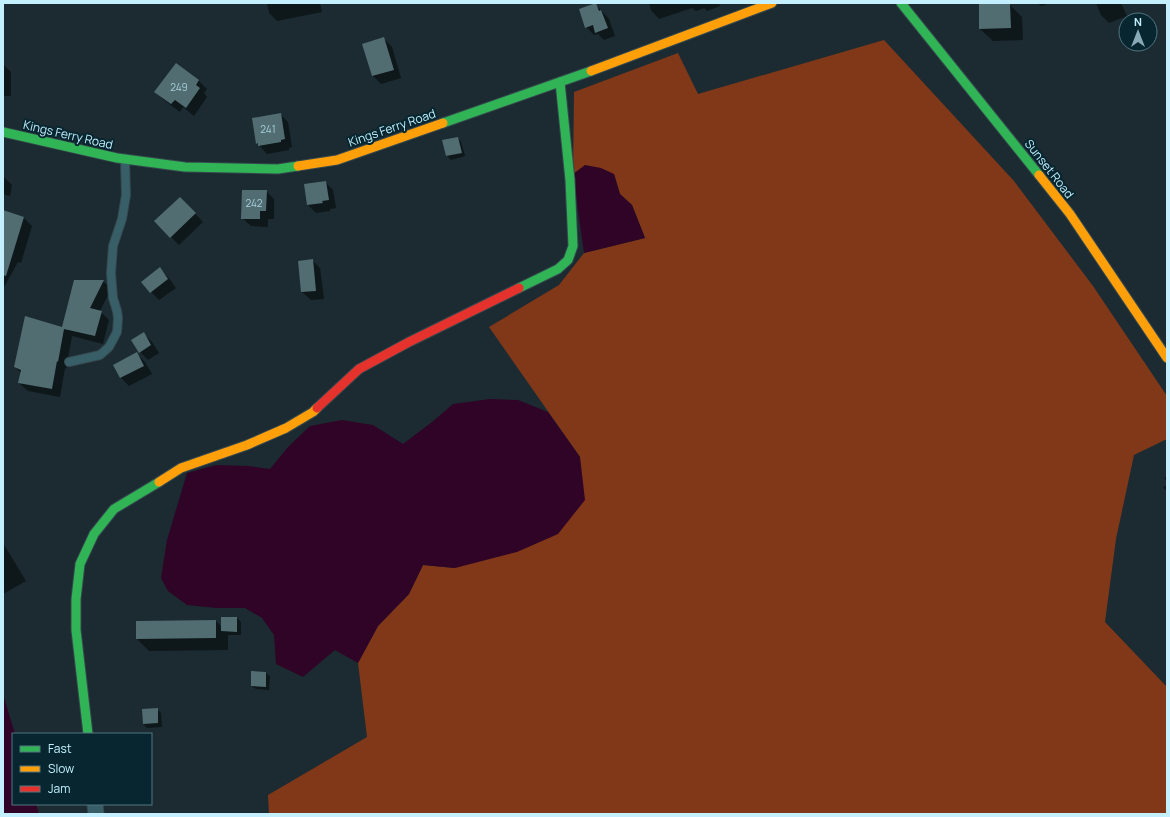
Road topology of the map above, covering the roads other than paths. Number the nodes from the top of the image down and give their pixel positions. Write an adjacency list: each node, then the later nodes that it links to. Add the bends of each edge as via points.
1 (772, 3): 3 (street, Kings Ferry Road)
2 (901, 3): 6 (street, Sunset Road, via 1070,214)
3 (560, 82): 5 (street, Kings Ferry Road, via 337,160 278,169 185,167); 8 (street, via 573,246 568,260 558,269 359,369 312,412 286,428 247,445 181,468 114,509 94,534 80,564 76,599 76,630)
4 (3, 132): 5 (street, Kings Ferry Road)
5 (125, 159): 7 (lane, via 126,195 122,219 113,246 111,273 118,318 117,332 109,347 100,355)
6 (1167, 358)
7 (69, 362)
8 (88, 733)

